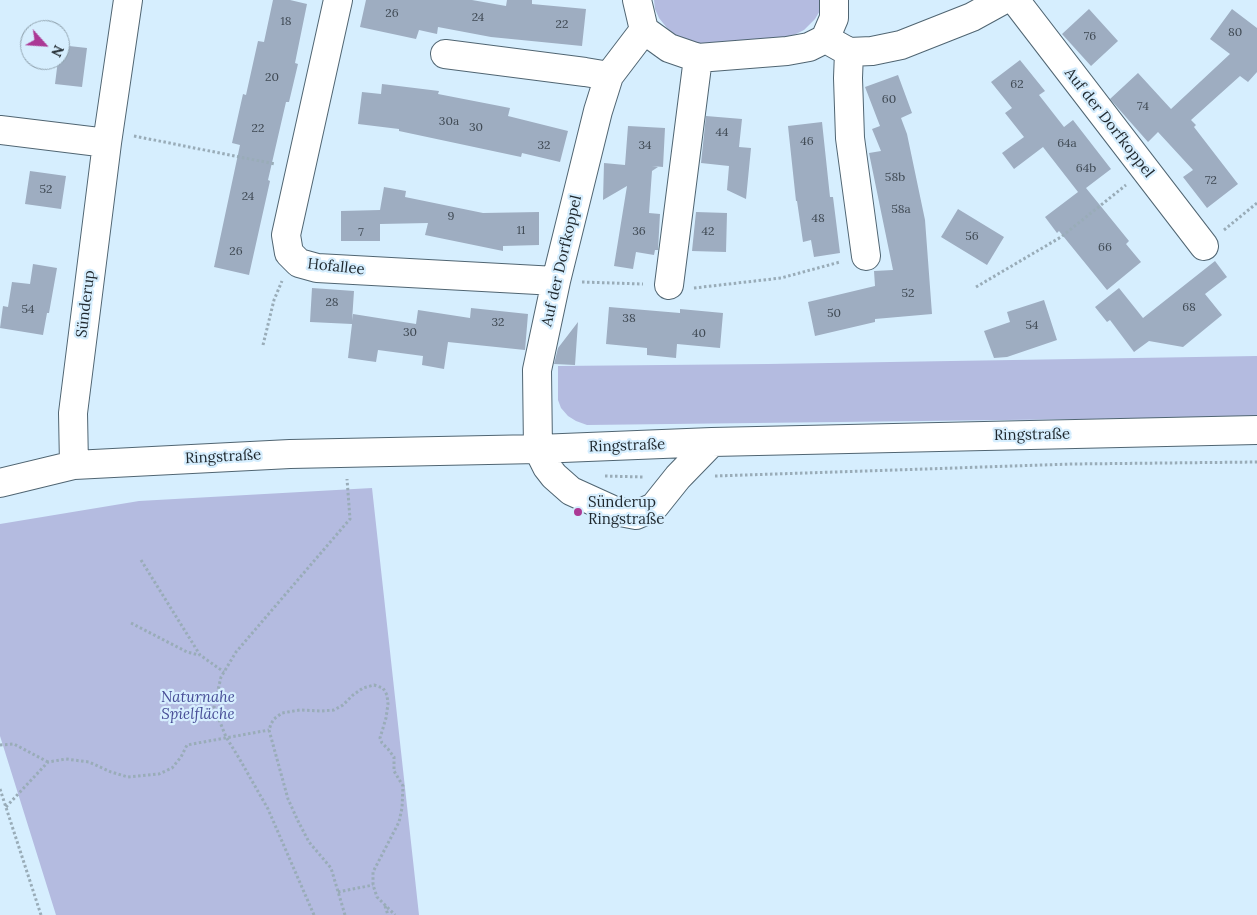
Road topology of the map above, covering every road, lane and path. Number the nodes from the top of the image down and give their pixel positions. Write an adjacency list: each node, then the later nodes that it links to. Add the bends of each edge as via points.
1 (128, 0): 14 (street, Sünderup)
2 (338, 0): 15 (street, Hofallee)
3 (637, 0): 7 (street)
4 (834, 0): 8 (street, via 834,18)
5 (1003, 0): 9 (street, via 972,17 901,45)
6 (1015, 0): 16 (street, Auf der Dorfkoppel)
7 (644, 30): 11 (street, via 669,48); 12 (street, Auf der Dorfkoppel)
8 (825, 39): 9 (street); 11 (street, via 809,47 787,51)
9 (849, 52): 19 (street, via 850,138)
10 (445, 54): 12 (street)
11 (698, 58): 22 (street)
12 (609, 76): 21 (street, Auf der Dorfkoppel)
13 (0, 130): 14 (street)
14 (107, 144): 15 (path, via 125,134); 28 (street, Sünderup, via 73,413)
15 (300, 169): 20 (street, Hofallee, via 286,236 289,253)
16 (1146, 170): 18 (street, Auf der Dorfkoppel); 23 (path, via 1061,237)
17 (1257, 203): 18 (path)
18 (1204, 246)
19 (866, 256): 22 (path, via 782,278 698,288)
20 (296, 260): 21 (street, Hofallee, via 317,268); 24 (path, via 279,286)
21 (556, 281): 22 (path); 27 (street, Auf der Dorfkoppel, via 537,370)
22 (669, 285)
23 (976, 287)
24 (263, 345)
25 (1257, 430): 26 (street, Ringstraße)
26 (712, 442): 27 (street, Ringstraße); 27 (street, via 654,507 636,515 615,511 571,491 547,468)
27 (538, 449): 28 (street, Ringstraße, via 290,454)
28 (74, 465): 30 (street, Ringstraße)
29 (347, 478): 34 (path, via 350,519 236,652)
30 (0, 483)
31 (141, 560): 33 (path)
32 (131, 623): 33 (path, via 187,652)
33 (200, 655): 34 (path)
34 (224, 672): 36 (path, via 214,707)
35 (270, 730): 36 (path); 41 (path, via 274,719 282,713 334,710 363,688 383,688 388,704 380,738 394,757 394,771 402,786 402,808 399,822 373,872); 42 (path, via 288,799 309,842 331,868)
36 (226, 737): 38 (path, via 188,745 172,768 159,774 128,777 89,762 66,759); 45 (path, via 268,809)
37 (0, 745): 38 (path, via 14,744)
38 (48, 762): 40 (path)
39 (0, 789): 40 (path)
40 (6, 807): 44 (path)
41 (373, 885): 42 (path); 43 (path)
42 (338, 892): 46 (path)
43 (384, 904): 47 (path); 48 (path)
44 (41, 915)
45 (314, 915)
46 (345, 915)
47 (388, 915)
48 (394, 915)

